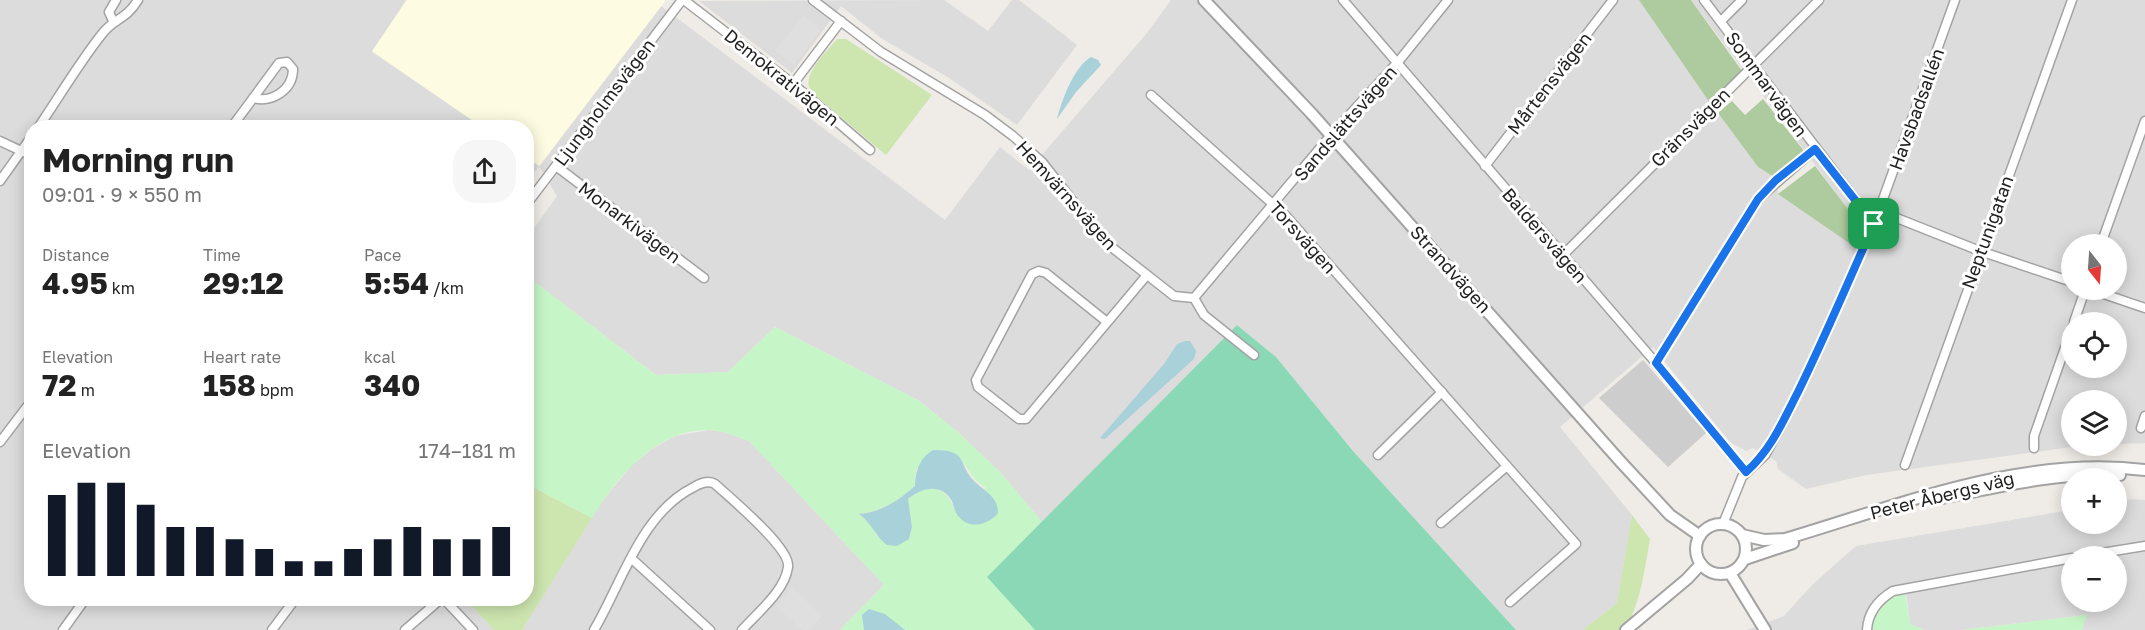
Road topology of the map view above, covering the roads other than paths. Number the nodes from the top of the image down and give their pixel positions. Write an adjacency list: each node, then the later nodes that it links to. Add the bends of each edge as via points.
1 (116, 0): 14 (street, via 109,12)
2 (138, 0): 14 (street, via 129,15)
3 (683, 0): 19 (street, Demokrativägen); 31 (street, Ljungholmsvägen)
4 (813, 0): 15 (street, Hemvärnsvägen)
5 (1204, 0): 25 (street, Strandvägen)
6 (1343, 0): 17 (street, Baldersvägen)
7 (1448, 0): 17 (street, Sandslättsvägen)
8 (1613, 0): 32 (street, Mårtensvägen)
9 (1704, 0): 16 (street, Sommarvägen)
10 (1743, 0): 16 (street)
11 (1819, 0): 18 (street, Gränsvägen)
12 (1955, 0): 36 (street, Havsbadsallén)
13 (2072, 0): 39 (street, Neptunigatan)
14 (113, 21): 22 (street)
15 (841, 21): 19 (street); 41 (street, Hemvärnsvägen, via 881,52 1013,136 1042,162 1094,231)
16 (1721, 21): 18 (street, Sommarvägen)
17 (1398, 62): 25 (street, Sandslättsvägen); 32 (street, Baldersvägen)
18 (1753, 65): 28 (street, Sommarvägen); 40 (street, Gränsvägen)
19 (793, 84): 29 (street, Demokrativägen)
20 (1151, 95): 35 (street, Torsvägen)
21 (253, 98): 21 (street, via 279,63 286,62 293,69 293,76 278,95 264,100); 23 (street)
22 (44, 120)
23 (237, 120)
24 (2145, 121): 38 (street)
25 (1331, 135): 35 (street, Sandslättsvägen); 66 (street, Strandvägen, via 1620,461 1670,514)
26 (0, 141): 30 (street)
27 (24, 148): 30 (street)
28 (1815, 149): 37 (street, Sommarvägen); 50 (street, via 1758,199)
29 (870, 150)
30 (22, 151): 33 (street)
31 (556, 166): 34 (street, Ljungholmsvägen); 42 (street, Monarkivägen)
32 (1485, 166): 40 (street, Baldersvägen)
33 (0, 181)
34 (534, 195)
35 (1275, 205): 44 (street, Sandslättsvägen); 51 (street, Torsvägen)
36 (1880, 211): 37 (street, Havsbadsallén); 39 (street)
37 (1874, 224): 61 (street, Havsbadsallén, via 1779,430 1765,455)
38 (2105, 234)
39 (1980, 251): 43 (street); 58 (street, Neptunigatan)
40 (1563, 255): 50 (street, Baldersvägen)
41 (1147, 275): 44 (street, Hemvärnsvägen, via 1174,296); 47 (street)
42 (704, 278)
43 (2061, 278)
44 (1194, 298): 48 (street, via 1204,315)
45 (2121, 300): 46 (street)
46 (2145, 308)
47 (1107, 322): 47 (street, via 1026,419 1019,419 978,387 976,380 1032,274 1046,273)
48 (1254, 355)
49 (2061, 359): 56 (street, via 2034,436)
50 (1656, 363): 61 (street, Baldersvägen)
51 (1442, 392): 57 (street); 59 (street, Torsvägen)
52 (24, 410): 55 (street)
53 (2145, 416): 54 (street)
54 (2141, 428)
55 (0, 442)
56 (2034, 448)
57 (1378, 455)
58 (1905, 465)
59 (1507, 466): 63 (street); 74 (street, Torsvägen, via 1576,544)
60 (2145, 470): 65 (street, Peter Åbergs väg, via 2098,467 2011,477 1929,495 1785,539)
61 (1746, 472): 64 (street, Havsbadsallén)
62 (2145, 477): 70 (street, Peter Åbergs väg, via 2082,476 1997,487 1891,512)
63 (1441, 524)
64 (1723, 524): 65 (street); 66 (street, via 1708,528)
65 (1742, 535): 70 (street, via 1746,545)
66 (1700, 536): 72 (street, via 1696,549)
67 (2145, 546): 68 (street)
68 (2127, 549)
69 (632, 559): 83 (street, via 620,575); 84 (street); 85 (street, via 650,526 671,501 700,483 716,484 779,546 788,561 778,589)
70 (1744, 559): 73 (street)
71 (2061, 560): 88 (street, via 1893,591 1876,604 1869,615)
72 (1701, 564): 73 (street, via 1714,574); 86 (street)
73 (1730, 573): 87 (street)
74 (1510, 602)
75 (80, 606): 79 (street)
76 (290, 606): 80 (street)
77 (434, 606): 81 (street)
78 (450, 606): 82 (street)
79 (63, 630)
80 (272, 630)
81 (405, 630)
82 (473, 630)
83 (594, 630)
84 (710, 630)
85 (742, 630)
86 (1626, 630)
87 (1765, 630)
88 (1867, 630)

